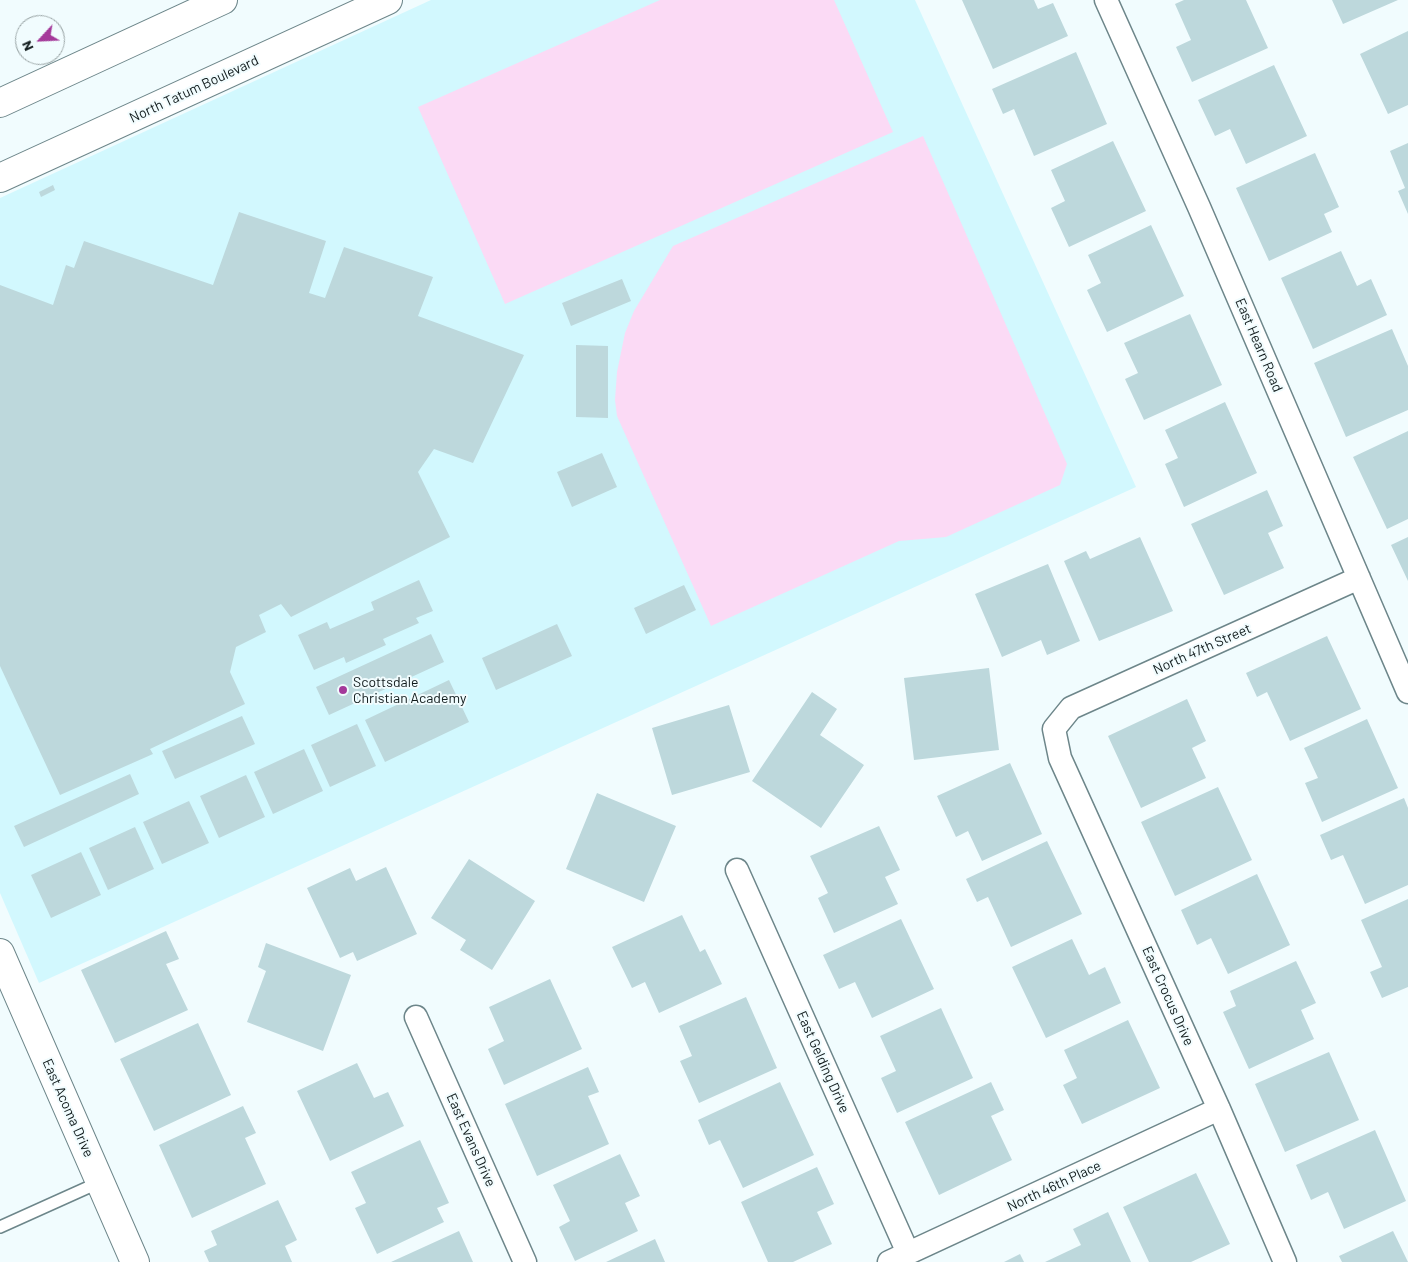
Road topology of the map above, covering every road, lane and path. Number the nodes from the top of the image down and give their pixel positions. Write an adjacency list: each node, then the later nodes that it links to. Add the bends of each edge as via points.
1 (223, 0): 4 (main road)
2 (388, 0): 5 (main road, North Tatum Boulevard)
3 (1106, 0): 6 (street, East Hearn Road)
4 (0, 103)
5 (0, 178)
6 (1359, 578): 7 (street, East Hearn Road); 8 (street, North 47th Street, via 1071,708)
7 (1408, 692)
8 (1054, 730): 12 (street, East Crocus Drive, via 1060,758)
9 (737, 870): 15 (street, East Gelding Drive)
10 (0, 953): 13 (main road, East Acoma Drive)
11 (416, 1018): 17 (street, East Evans Drive)
12 (1219, 1109): 15 (street, North 46th Place); 18 (street, East Crocus Drive)
13 (100, 1182): 14 (lane); 16 (main road, East Acoma Drive)
14 (0, 1227)
15 (899, 1258)
16 (135, 1262)
17 (525, 1262)
18 (1285, 1262)

